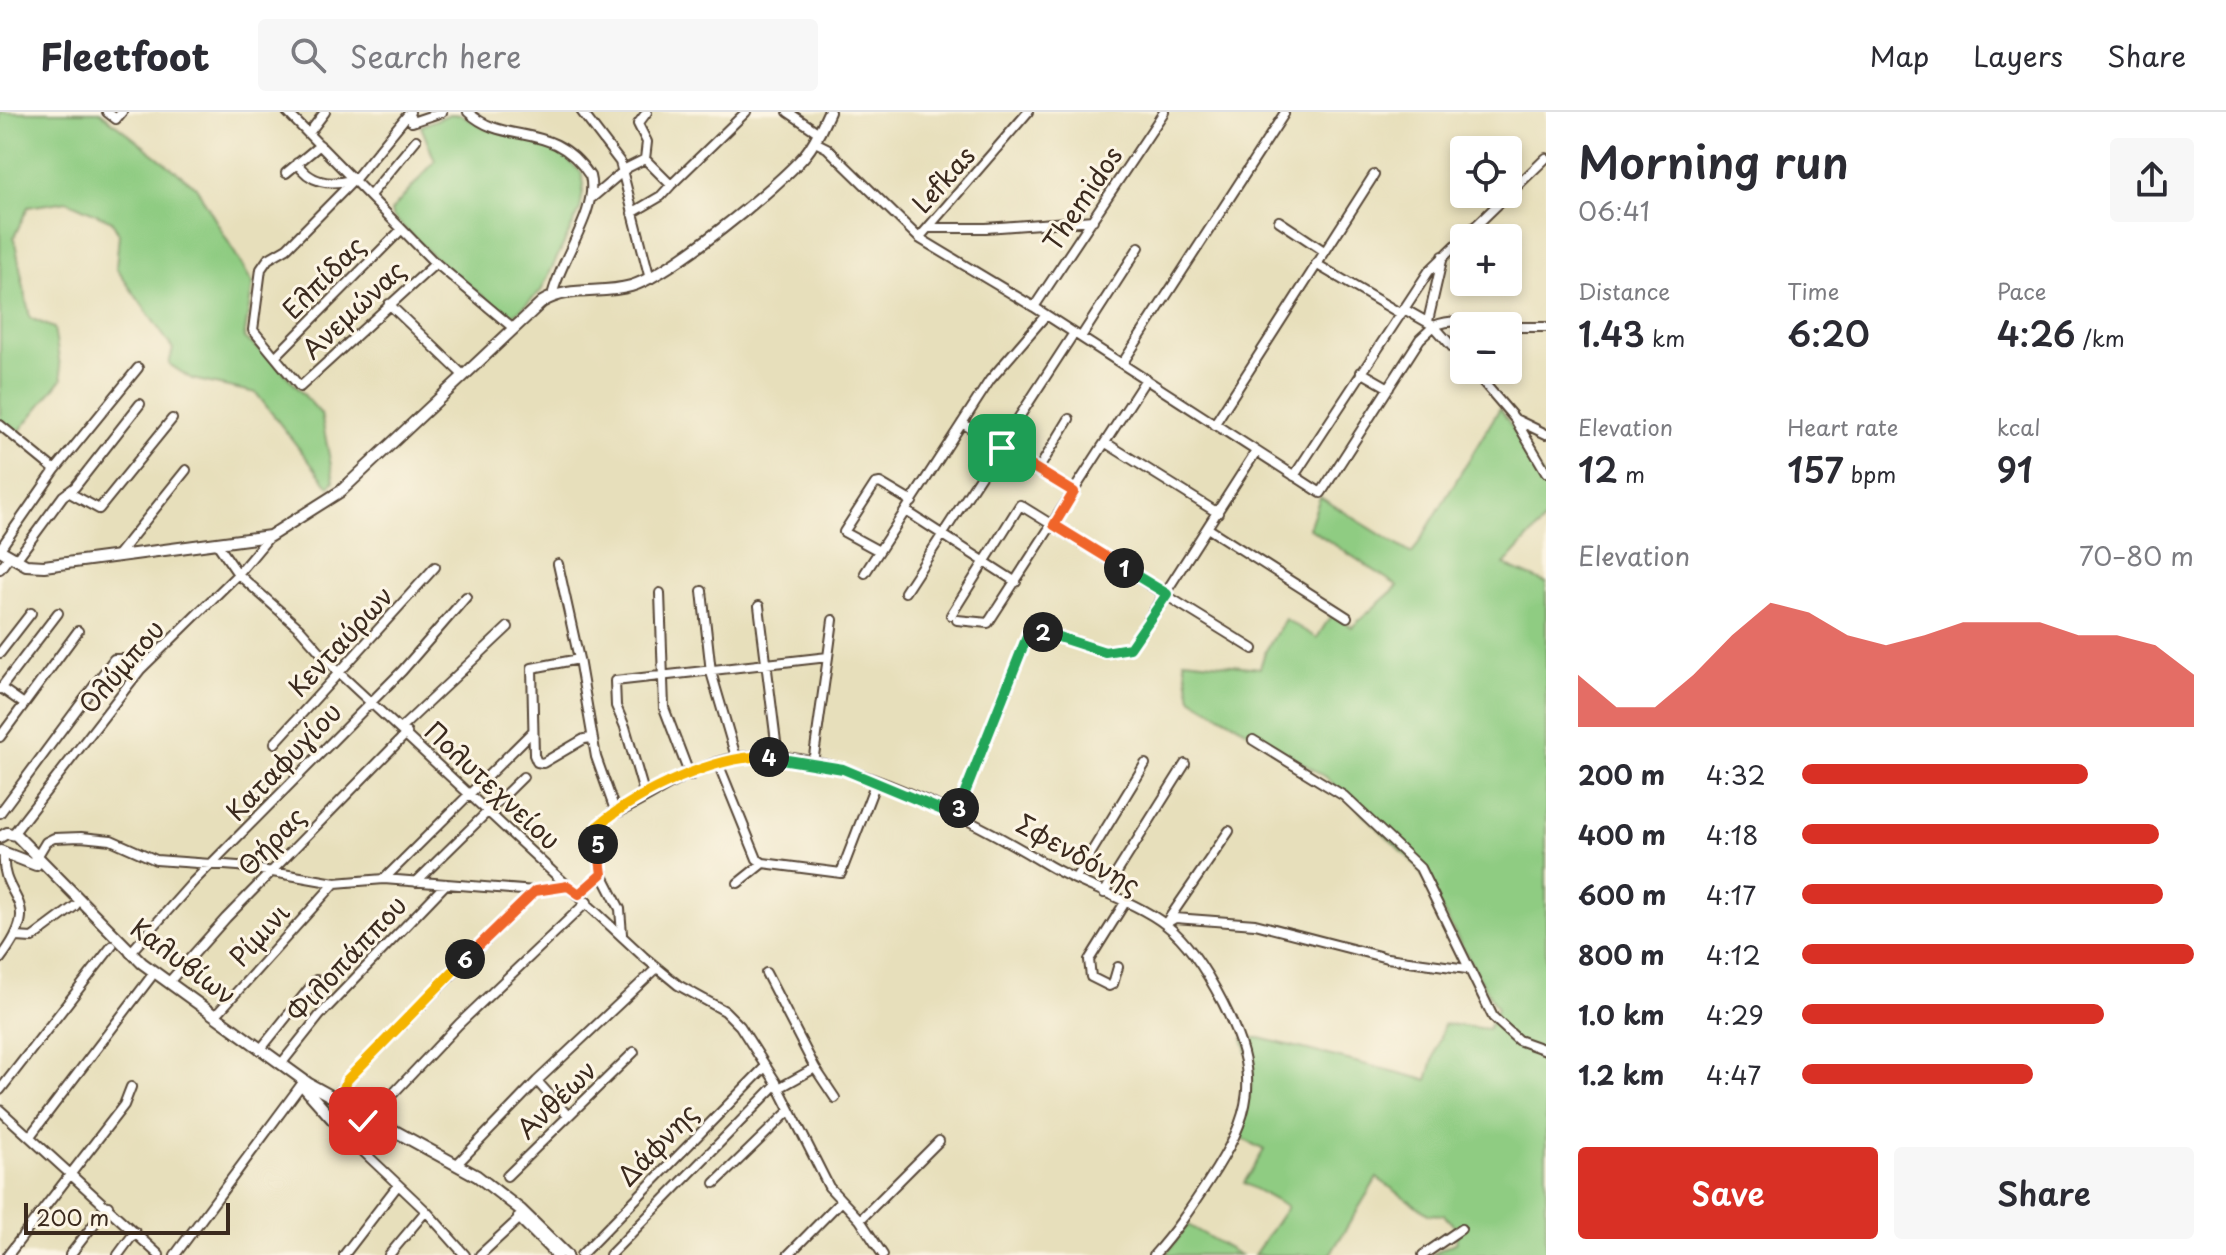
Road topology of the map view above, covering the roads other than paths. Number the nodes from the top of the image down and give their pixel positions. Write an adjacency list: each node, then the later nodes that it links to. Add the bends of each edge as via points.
1 (107, 112): 2 (street, via 116,119)
2 (122, 112)
3 (287, 112): 16 (street)
4 (325, 112): 16 (street)
5 (442, 112): 14 (street, via 412,122)
6 (468, 112): 29 (street, via 492,127 554,140 585,167)
7 (582, 112): 23 (street)
8 (647, 112): 21 (street, via 638,124 647,142)
9 (746, 112): 27 (street)
10 (788, 112): 17 (street)
11 (829, 112): 17 (main road)
12 (1028, 112): 33 (street, Lefkas)
13 (1164, 112): 31 (street, Themidos)
14 (409, 113): 26 (street)
15 (1284, 114): 55 (street)
16 (309, 133): 19 (street)
17 (817, 137): 35 (street); 41 (main road, via 791,170 757,199)
18 (416, 140): 28 (street)
19 (320, 145): 22 (street); 26 (street)
20 (1546, 158): 38 (street)
21 (645, 159): 23 (street); 27 (street)
22 (297, 163): 24 (street); 26 (street, via 316,180)
23 (623, 171): 29 (street); 30 (street)
24 (286, 173)
25 (1374, 175): 37 (street)
26 (355, 179): 28 (street); 54 (street, via 261,269 253,330)
27 (671, 185): 30 (street)
28 (371, 194): 34 (street)
29 (592, 198): 42 (street)
30 (632, 213): 41 (street)
31 (1093, 220): 33 (street); 44 (street, Themidos)
32 (1279, 221): 37 (street)
33 (929, 228): 35 (street, Lefkas)
34 (401, 230): 39 (street); 54 (street, Ελπίδας)
35 (919, 238): 44 (street)
36 (1139, 247): 52 (street)
37 (1324, 251): 40 (street)
38 (1444, 255): 45 (street); 48 (street)
39 (436, 263): 43 (street, Ανεμώνας); 49 (street)
40 (1316, 264): 45 (street); 68 (street)
41 (650, 279): 42 (main road)
42 (552, 296): 49 (main road)
43 (389, 304): 54 (street, Ανεμώνας, via 300,387); 58 (street)
44 (1034, 307): 46 (street)
45 (1403, 311): 48 (street); 57 (street)
46 (1046, 315): 52 (street); 66 (street, via 990,380)
47 (1450, 322): 48 (street)
48 (1431, 324): 53 (street); 61 (street)
49 (512, 327): 58 (main road)
50 (1522, 327): 51 (street)
51 (1546, 327)
52 (1078, 335): 55 (street); 71 (street)
53 (1450, 345)
54 (276, 356)
55 (1122, 364): 59 (street)
56 (138, 368): 73 (street)
57 (1361, 372): 61 (street); 77 (street)
58 (463, 375): 86 (main road, via 341,491)
59 (1146, 379): 68 (street); 70 (street)
60 (1485, 384): 65 (street)
61 (1389, 388): 77 (street, via 1321,493)
62 (140, 404): 78 (street)
63 (172, 419): 78 (street, via 99,509)
64 (1069, 419): 75 (street)
65 (1515, 419): 69 (street); 76 (street)
66 (962, 423): 71 (street); 80 (street)
67 (0, 425): 73 (street)
68 (1214, 425): 72 (street)
69 (1546, 434)
70 (1106, 443): 79 (street); 82 (street)
71 (1002, 448): 75 (street); 85 (street)
72 (1255, 453): 77 (street); 82 (street)
73 (55, 470): 89 (street)
74 (186, 470): 90 (street)
75 (1038, 470): 79 (street)
76 (1546, 472)
77 (1294, 476)
78 (68, 492): 89 (street)
79 (1074, 492): 83 (street)
80 (912, 502): 81 (street); 88 (street, via 875,484 844,532)
81 (906, 511): 85 (street); 88 (street)
82 (1218, 513): 84 (street)
83 (1054, 525): 91 (street, via 1020,505); 97 (street); 101 (street)
84 (1209, 529): 101 (street); 106 (street)
85 (944, 535): 91 (street); 99 (street)
86 (270, 536): 87 (main road); 96 (street, Ολύμπου)
87 (218, 545): 90 (main road); 96 (street, Πολυτεχνείου)
88 (879, 551): 95 (street)
89 (6, 554): 90 (main road, via 44,566); 94 (street)
90 (116, 558)
91 (986, 561): 97 (street); 97 (street, via 954,617 988,623)
92 (558, 564): 113 (street)
93 (435, 567): 117 (street, Κενταύρων)
94 (0, 569)
95 (865, 573)
96 (238, 574): 115 (street, Ολύμπου); 117 (street, Πολυτεχνείου, via 299,628)
97 (1016, 582)
98 (702, 591): 116 (street)
99 (905, 592)
100 (660, 593): 118 (street)
101 (1167, 594): 110 (street); 142 (street, via 1130,648 1118,652 1031,628)
102 (466, 597): 120 (street, Καταφυγίου)
103 (759, 606): 114 (street)
104 (31, 613): 111 (street)
105 (58, 613): 119 (street)
106 (1347, 617)
107 (833, 620): 112 (street)
108 (508, 627): 122 (street, Θήρας)
109 (78, 631): 121 (street)
110 (1253, 649)
111 (0, 653)
112 (828, 657): 114 (street); 131 (street)
113 (579, 659): 123 (street, via 532,668); 125 (street)
114 (768, 664): 116 (street); 129 (street)
115 (140, 670): 140 (street, via 126,659 114,659); 145 (street, Ολύμπου)
116 (711, 672): 118 (street); 128 (street)
117 (339, 673): 120 (street, Πολυτεχνείου); 127 (street, Κενταύρων)
118 (661, 674): 134 (street, via 664,708); 138 (street, via 615,681 619,719)
119 (1, 688): 121 (street)
120 (371, 701): 122 (street, Πολυτεχνείου); 149 (street, Καταφυγίου)
121 (24, 704): 124 (street)
122 (404, 731): 137 (street, Πολυτεχνείου); 150 (street, Θήρας)
123 (533, 731): 125 (street, via 534,755 543,763); 137 (street)
124 (0, 737)
125 (592, 738): 141 (street)
126 (1253, 740): 173 (street, via 1344,796 1420,868)
127 (275, 743)
128 (736, 757): 129 (street, Σφενδόνης); 130 (street, Σφενδόνης)
129 (778, 758): 131 (street, Σφενδόνης)
130 (718, 763): 134 (street, Σφενδόνης); 148 (street)
131 (813, 763): 136 (street, Σφενδόνης)
132 (1145, 764): 153 (street)
133 (1185, 764): 160 (street)
134 (690, 776): 138 (street, Σφενδόνης)
135 (523, 777): 139 (street)
136 (876, 782): 142 (street, Σφενδόνης); 148 (street, via 841,873)
137 (469, 792): 139 (street, Πολυτεχνείου); 152 (street)
138 (645, 796): 141 (street, Σφενδόνης)
139 (487, 810): 154 (street); 158 (street, Πολυτεχνείου)
140 (0, 813)
141 (616, 813): 151 (street, via 599,825)
142 (956, 816): 153 (street, Σφενδόνης, via 1003,836)
143 (0, 823): 145 (main road, Καλυβίων)
144 (1229, 831): 165 (street)
145 (10, 835): 146 (main road, via 20,846); 147 (main road, Καλυβίων)
146 (5, 854): 164 (main road, Καλυβίων, via 43,869); 167 (street, via 3,866 21,913)
147 (37, 857): 149 (street, via 54,838 81,837 111,840 156,860); 169 (main road, Καλυβίων)
148 (763, 863): 156 (street)
149 (212, 864): 150 (street); 169 (street, Καταφυγίου)
150 (273, 871): 155 (street); 177 (street, Θήρας)
151 (602, 874): 161 (street); 166 (street, via 620,909)
152 (384, 879): 154 (street); 155 (street)
153 (1075, 879): 160 (street, Σφενδόνης)
154 (416, 882): 157 (street)
155 (335, 883): 178 (street, Ρίμινι)
156 (738, 883)
157 (446, 884): 159 (street); 182 (street, Φιλοπάππου, via 320,1015)
158 (568, 886): 159 (street); 161 (street, Πολυτεχνείου)
159 (535, 891): 191 (street, via 347,1080)
160 (1104, 893): 163 (street, Σφενδόνης)
161 (579, 894): 162 (street, Πολυτεχνείου)
162 (587, 902): 166 (street, Πολυτεχνείου); 195 (street)
163 (1124, 904): 165 (street, Σφενδόνης); 171 (street, via 1089,960 1091,977 1109,986)
164 (75, 906): 167 (street, via 32,938); 168 (main road, Καλυβίων)
165 (1165, 924): 173 (street, via 1175,918 1255,924 1387,958); 229 (street, via 1217,990 1241,1044 1248,1083 1239,1132 1180,1225)
166 (622, 935): 172 (street, Πολυτεχνείου)
167 (17, 937): 170 (street)
168 (112, 946): 175 (main road, Καλυβίων); 189 (street)
169 (130, 953): 177 (main road, Καλυβίων)
170 (0, 959)
171 (1118, 967)
172 (657, 968): 183 (street, Πολυτεχνείου, via 725,1011); 185 (street)
173 (1467, 969): 180 (street, via 1503,1029)
174 (766, 973): 184 (street)
175 (151, 977): 186 (main road, Καλυβίων); 198 (street)
176 (316, 980): 179 (street)
177 (169, 982): 178 (main road, Καλυβίων)
178 (216, 1015): 179 (main road, Καλυβίων)
179 (260, 1050): 182 (main road, Καλυβίων)
180 (1546, 1050)
181 (634, 1052): 196 (street, Ανθέων)
182 (281, 1064): 191 (main road, Καλυβίων)
183 (766, 1066): 187 (street, Πολυτεχνείου); 225 (street, Δάφνης)
184 (815, 1068): 187 (street); 190 (street)
185 (537, 1081): 196 (street); 200 (street)
186 (301, 1085): 194 (main road, Καλυβίων); 217 (street)
187 (778, 1086): 193 (street, Πολυτεχνείου); 226 (street)
188 (131, 1087): 201 (street, via 124,1105)
189 (0, 1090)
190 (835, 1098)
191 (342, 1101): 194 (main road, via 329,1104); 195 (main road, Καλυβίων); 197 (main road, via 349,1112)
192 (0, 1110): 198 (street)
193 (790, 1110): 203 (street); 205 (street, Πολυτεχνείου)
194 (328, 1114): 197 (main road, Καλυβίων)
195 (372, 1116): 200 (main road, Καλυβίων)
196 (568, 1116): 202 (street, Ανθέων)
197 (342, 1121): 204 (street, via 349,1138); 208 (main road, Καλυβίων, via 363,1121 402,1140 474,1182)
198 (30, 1136): 201 (street)
199 (939, 1141): 209 (street)
200 (457, 1164): 224 (main road, Καλυβίων, via 511,1201)
201 (71, 1173): 206 (street); 213 (street)
202 (507, 1176)
203 (715, 1183)
204 (398, 1185): 207 (street); 218 (street)
205 (841, 1201): 209 (street, Πολυτεχνείου); 227 (street)
206 (108, 1206): 211 (street); 214 (street)
207 (426, 1211): 212 (street); 219 (street)
208 (520, 1218): 222 (street); 223 (main road, Καλυβίων)
209 (860, 1220): 228 (street, Πολυτεχνείου)
210 (1461, 1229): 230 (street)
211 (135, 1232): 215 (street); 216 (street)
212 (457, 1246): 220 (street); 221 (street)
213 (8, 1255)
214 (70, 1255)
215 (118, 1255)
216 (159, 1255)
217 (175, 1255)
218 (344, 1255)
219 (389, 1255)
220 (450, 1255)
221 (465, 1255)
222 (480, 1255)
223 (557, 1255)
224 (567, 1255)
225 (581, 1255)
226 (610, 1255)
227 (788, 1255)
228 (883, 1255)
229 (1154, 1255)
230 (1423, 1255)

